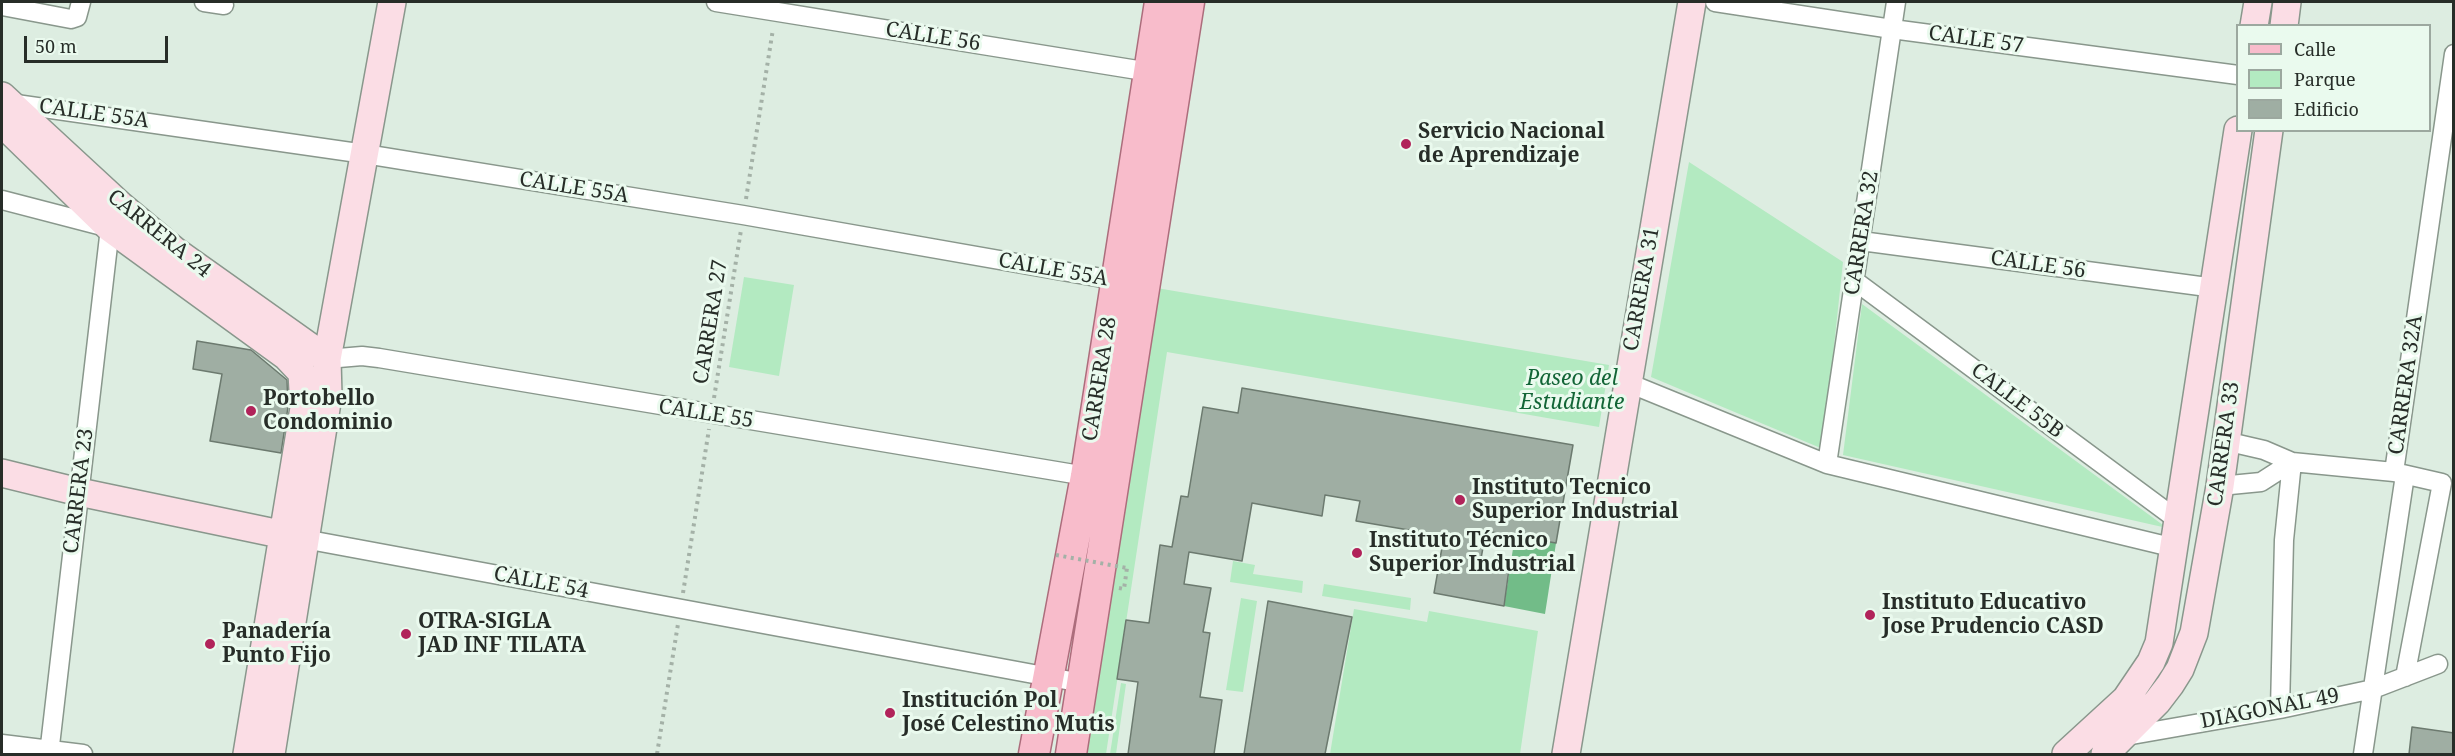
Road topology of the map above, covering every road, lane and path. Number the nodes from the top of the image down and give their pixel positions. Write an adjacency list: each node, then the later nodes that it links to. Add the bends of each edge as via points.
1 (81, 2): 13 (street, via 77,17 70,19)
2 (204, 2): 12 (street)
3 (392, 2): 24 (street)
4 (716, 2): 14 (street, CALLE 56)
5 (1160, 2): 19 (main road, CARRERA 28)
6 (1189, 2): 31 (main road, CARRERA 28)
7 (1692, 2): 35 (street, CARRERA 31)
8 (1715, 2): 17 (street, CALLE 57)
9 (1896, 2): 17 (street, CARRERA 32)
10 (2258, 2): 15 (street)
11 (2287, 2): 16 (street)
12 (224, 5)
13 (2, 6)
14 (776, 11): 19 (street, CALLE 56); 26 (path, CARRERA 27)
15 (2254, 24)
16 (2284, 24)
17 (1892, 29): 20 (street, CALLE 57); 28 (street, CARRERA 32)
18 (2454, 54): 41 (street, CARRERA 32A)
19 (1150, 72): 29 (main road, CARRERA 28)
20 (2236, 75)
21 (4, 106): 24 (street, CALLE 55A); 27 (street, CARRERA 24); 33 (street, CARRERA 24, via 175,251)
22 (2238, 132): 32 (street, CARRERA 33)
23 (2269, 132): 37 (street, CARRERA 33)
24 (365, 154): 26 (street, CALLE 55A); 33 (street)
25 (2, 200): 27 (street)
26 (743, 215): 29 (street, CALLE 55A); 36 (path, CARRERA 27)
27 (110, 228): 34 (street, CARRERA 24, via 286,356); 45 (street, CARRERA 23)
28 (1861, 241): 30 (street, CARRERA 32); 32 (street, CALLE 56)
29 (1115, 280): 31 (street, CALLE 55A); 42 (main road, CARRERA 28)
30 (1855, 281): 39 (street, CARRERA 32); 46 (street, CALLE 55B)
31 (1145, 286): 56 (main road, CARRERA 28)
32 (2215, 288): 43 (street, CARRERA 33)
33 (327, 359): 34 (street); 36 (street, CALLE 55, via 379,358); 48 (street, via 328,396)
34 (302, 373): 48 (street, via 304,408)
35 (1626, 382): 39 (street); 68 (street, CARRERA 31)
36 (711, 415): 42 (street, CALLE 55); 52 (path, CARRERA 27)
37 (2225, 441): 38 (street, via 2264,450); 44 (street, CARRERA 33)
38 (2292, 462): 41 (street); 44 (street, via 2262,482); 58 (street, via 2284,540)
39 (1827, 464): 49 (street)
40 (2, 473): 45 (street, CALLE 54)
41 (2399, 473): 55 (street, CARRERA 32A, via 2442,483); 57 (street)
42 (1086, 476): 54 (main road, CARRERA 28)
43 (2185, 479): 44 (street, via 2198,487); 46 (street, CARRERA 33)
44 (2220, 486): 47 (street, CARRERA 33)
45 (79, 492): 48 (street, CALLE 54); 61 (street, CARRERA 23)
46 (2179, 521): 47 (street, via 2193,521); 49 (street, CARRERA 33)
47 (2211, 532): 59 (street, CARRERA 33, via 2189,648 2170,685)
48 (293, 537): 52 (street, CALLE 54); 63 (street); 64 (street)
49 (2175, 548): 69 (street, CARRERA 33, via 2159,643 2151,662 2126,699)
50 (1056, 555): 51 (path, bridge, via 1127,568)
51 (1124, 588)
52 (680, 609): 54 (street, CALLE 54); 65 (path, CARRERA 27)
53 (2438, 664): 55 (street, DIAGONAL 49)
54 (1047, 677): 56 (street, CALLE 54); 66 (main road, CARRERA 28)
55 (2405, 677): 57 (street, DIAGONAL 49)
56 (1082, 683): 67 (main road, CARRERA 28)
57 (2373, 689): 58 (street, DIAGONAL 49); 71 (street)
58 (2280, 709): 59 (street, DIAGONAL 49)
59 (2126, 736): 70 (street)
60 (2, 744): 61 (street)
61 (49, 752): 62 (street)
62 (83, 754)
63 (247, 754)
64 (271, 754)
65 (657, 754)
66 (1034, 754)
67 (1071, 754)
68 (1566, 754)
69 (2066, 754)
70 (2105, 754)
71 (2363, 754)

